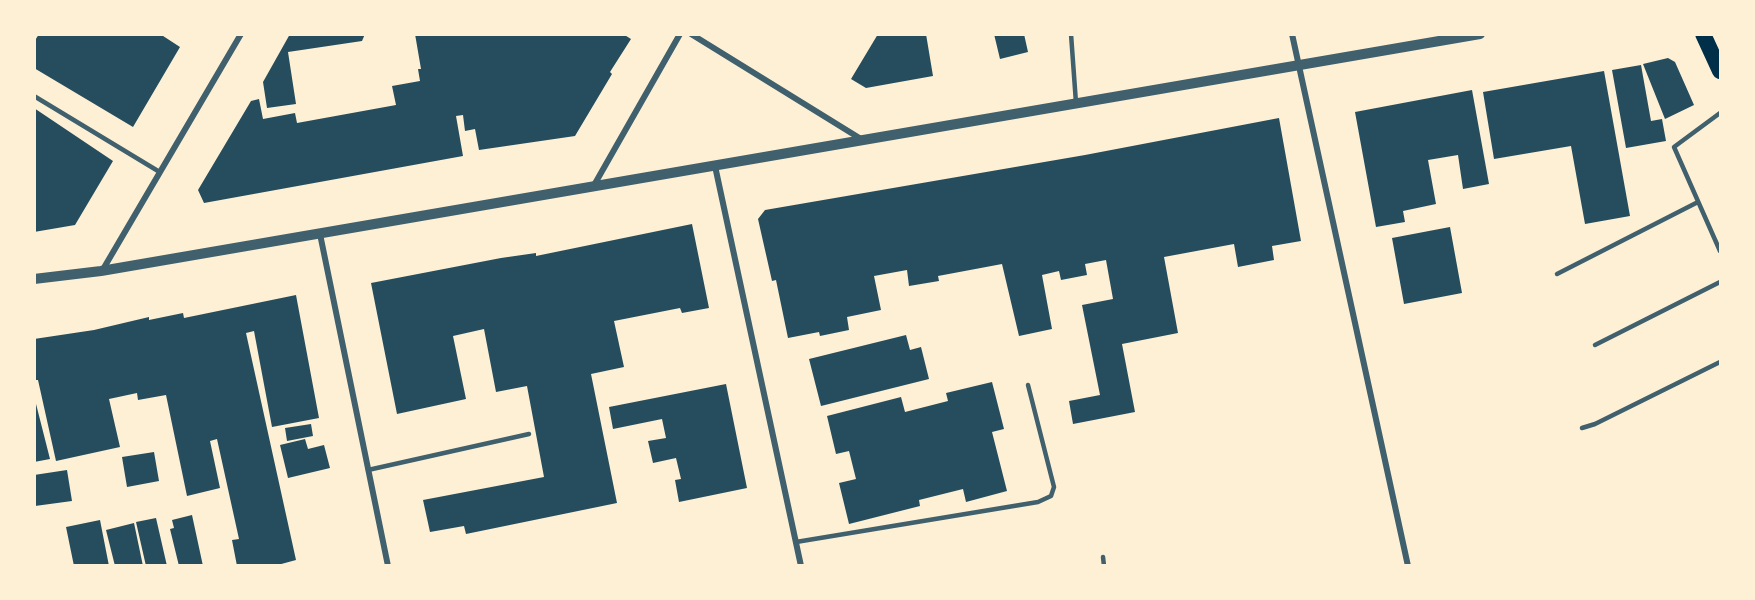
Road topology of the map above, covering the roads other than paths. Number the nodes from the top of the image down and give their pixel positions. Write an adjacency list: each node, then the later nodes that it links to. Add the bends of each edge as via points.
1 (241, 34): 15 (street)
2 (680, 34): 16 (street)
3 (692, 34): 13 (street)
4 (1071, 34): 11 (lane)
5 (1292, 34): 8 (street)
6 (1480, 34): 8 (street)
7 (1703, 34): 9 (highway)
8 (1299, 67): 11 (street); 35 (street)
9 (1720, 71)
10 (34, 96): 15 (lane)
11 (1076, 105): 13 (street)
12 (1720, 113): 17 (lane, via 1674,147)
13 (864, 141): 14 (street)
14 (715, 166): 16 (street); 30 (street)
15 (158, 171): 20 (street)
16 (593, 187): 18 (street)
17 (1698, 202): 19 (lane); 21 (lane)
18 (320, 234): 20 (street); 29 (street)
19 (1720, 251)
20 (101, 271): 22 (street)
21 (1557, 273)
22 (34, 279)
23 (1720, 282): 24 (lane)
24 (1595, 345)
25 (1720, 362): 27 (lane)
26 (1028, 385): 30 (lane, via 1054,487 1052,496 1038,502)
27 (1582, 428)
28 (529, 434): 29 (lane)
29 (368, 470): 32 (street)
30 (796, 542): 33 (street)
31 (1103, 557): 34 (lane)
32 (388, 566)
33 (801, 566)
34 (1104, 566)
35 (1408, 566)

